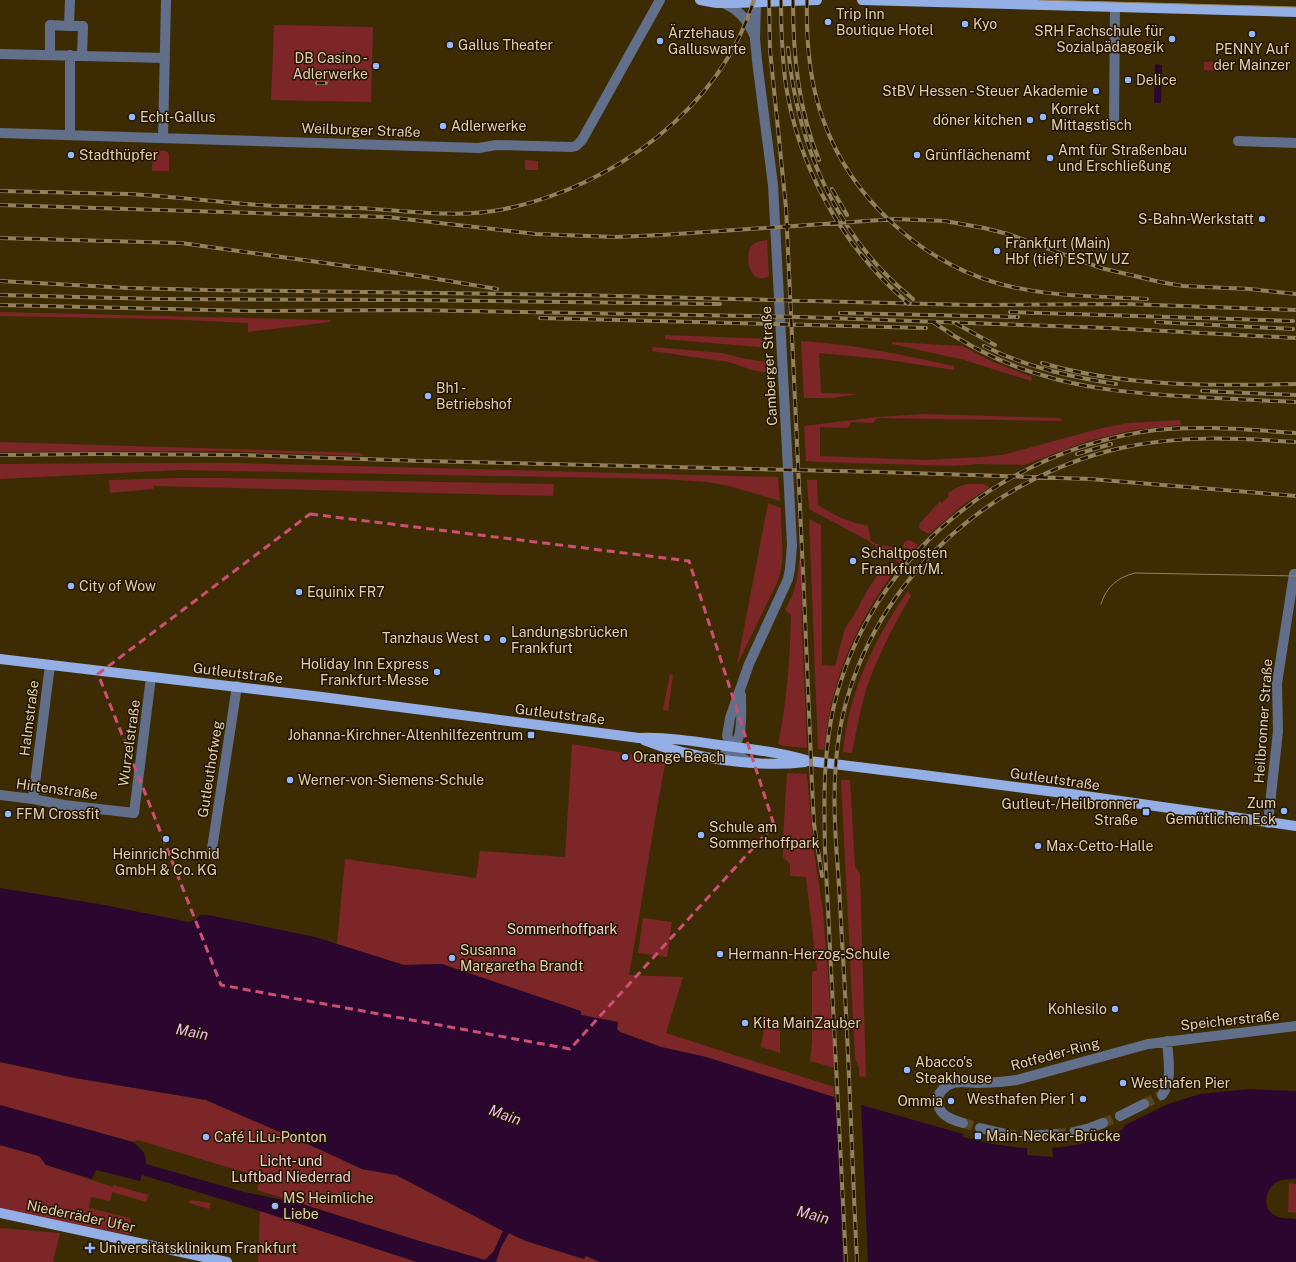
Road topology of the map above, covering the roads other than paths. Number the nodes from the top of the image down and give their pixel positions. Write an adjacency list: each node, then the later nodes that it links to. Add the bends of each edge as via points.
1 (70, 0): 12 (street)
2 (166, 0): 18 (street)
3 (660, 0): 22 (street, Weilburger Straße, via 582,140 576,146 496,145 479,148)
4 (700, 0): 9 (main road)
5 (817, 0): 7 (main road)
6 (862, 0): 8 (main road)
7 (755, 1): 9 (main road); 13 (street, Camberger Straße)
8 (991, 2): 10 (main road)
9 (723, 3): 13 (street, Camberger Straße, via 742,16 751,27)
10 (1116, 7): 11 (main road); 19 (street)
11 (1296, 12)
12 (70, 26): 15 (street, via 50,25); 17 (street, via 82,26)
13 (755, 39): 29 (street, Camberger Straße, via 775,212 791,559 788,579)
14 (0, 54): 15 (street)
15 (50, 55): 16 (street)
16 (70, 55): 17 (street); 21 (street)
17 (82, 56): 18 (street)
18 (165, 58): 22 (street)
19 (1114, 124)
20 (0, 133): 21 (street, Weilburger Straße)
21 (70, 135): 22 (street, Weilburger Straße)
22 (163, 138)
23 (1238, 142): 24 (street)
24 (1296, 143)
25 (1295, 574): 45 (street, Heilbronner Straße, via 1277,683 1278,731)
26 (0, 659): 27 (main road, Gutleutstraße)
27 (50, 665): 28 (main road, Gutleutstraße); 43 (street, Halmstraße)
28 (151, 677): 30 (main road, Gutleutstraße); 44 (street, Wurzelstraße)
29 (742, 683): 31 (street, Camberger Straße, via 730,718); 32 (street, Camberger Straße)
30 (237, 686): 33 (main road, Gutleutstraße); 47 (street, Gutleuthofweg)
31 (727, 736): 35 (street); 36 (street)
32 (740, 737): 36 (street); 37 (street)
33 (640, 738): 34 (main road, Gutleutstraße); 38 (main road, Gutleutstraße)
34 (689, 741): 35 (main road, Gutleutstraße); 38 (main road, via 680,744)
35 (720, 745): 36 (main road, Gutleutstraße)
36 (733, 747): 37 (main road, Gutleutstraße); 39 (street, via 728,753); 41 (street)
37 (746, 749): 40 (main road, Gutleutstraße)
38 (681, 752): 39 (main road, Gutleutstraße)
39 (715, 758): 41 (main road, Gutleutstraße)
40 (809, 761): 41 (main road, Gutleutstraße, via 785,764); 45 (main road, Gutleutstraße, via 1071,794)
41 (750, 763)
42 (0, 794): 43 (street, Hirtenstraße)
43 (34, 799): 44 (street, Hirtenstraße)
44 (134, 813)
45 (1268, 823): 46 (main road, Gutleutstraße)
46 (1296, 826)
47 (211, 855)
48 (1296, 1026): 49 (street, Speicherstraße)
49 (1168, 1041): 50 (street, via 1168,1082); 54 (street, Rotfeder-Ring, via 1148,1044 1017,1080 953,1083 941,1091 937,1103 944,1115)
50 (1162, 1095)
51 (1144, 1104): 52 (street)
52 (1120, 1116)
53 (1103, 1123): 56 (street)
54 (963, 1124)
55 (980, 1128): 57 (street)
56 (1074, 1132)
57 (1006, 1134)
58 (1056, 1134): 59 (street)
59 (1026, 1136)
60 (0, 1213): 61 (main road, Niederräder Ufer)
61 (226, 1262)

